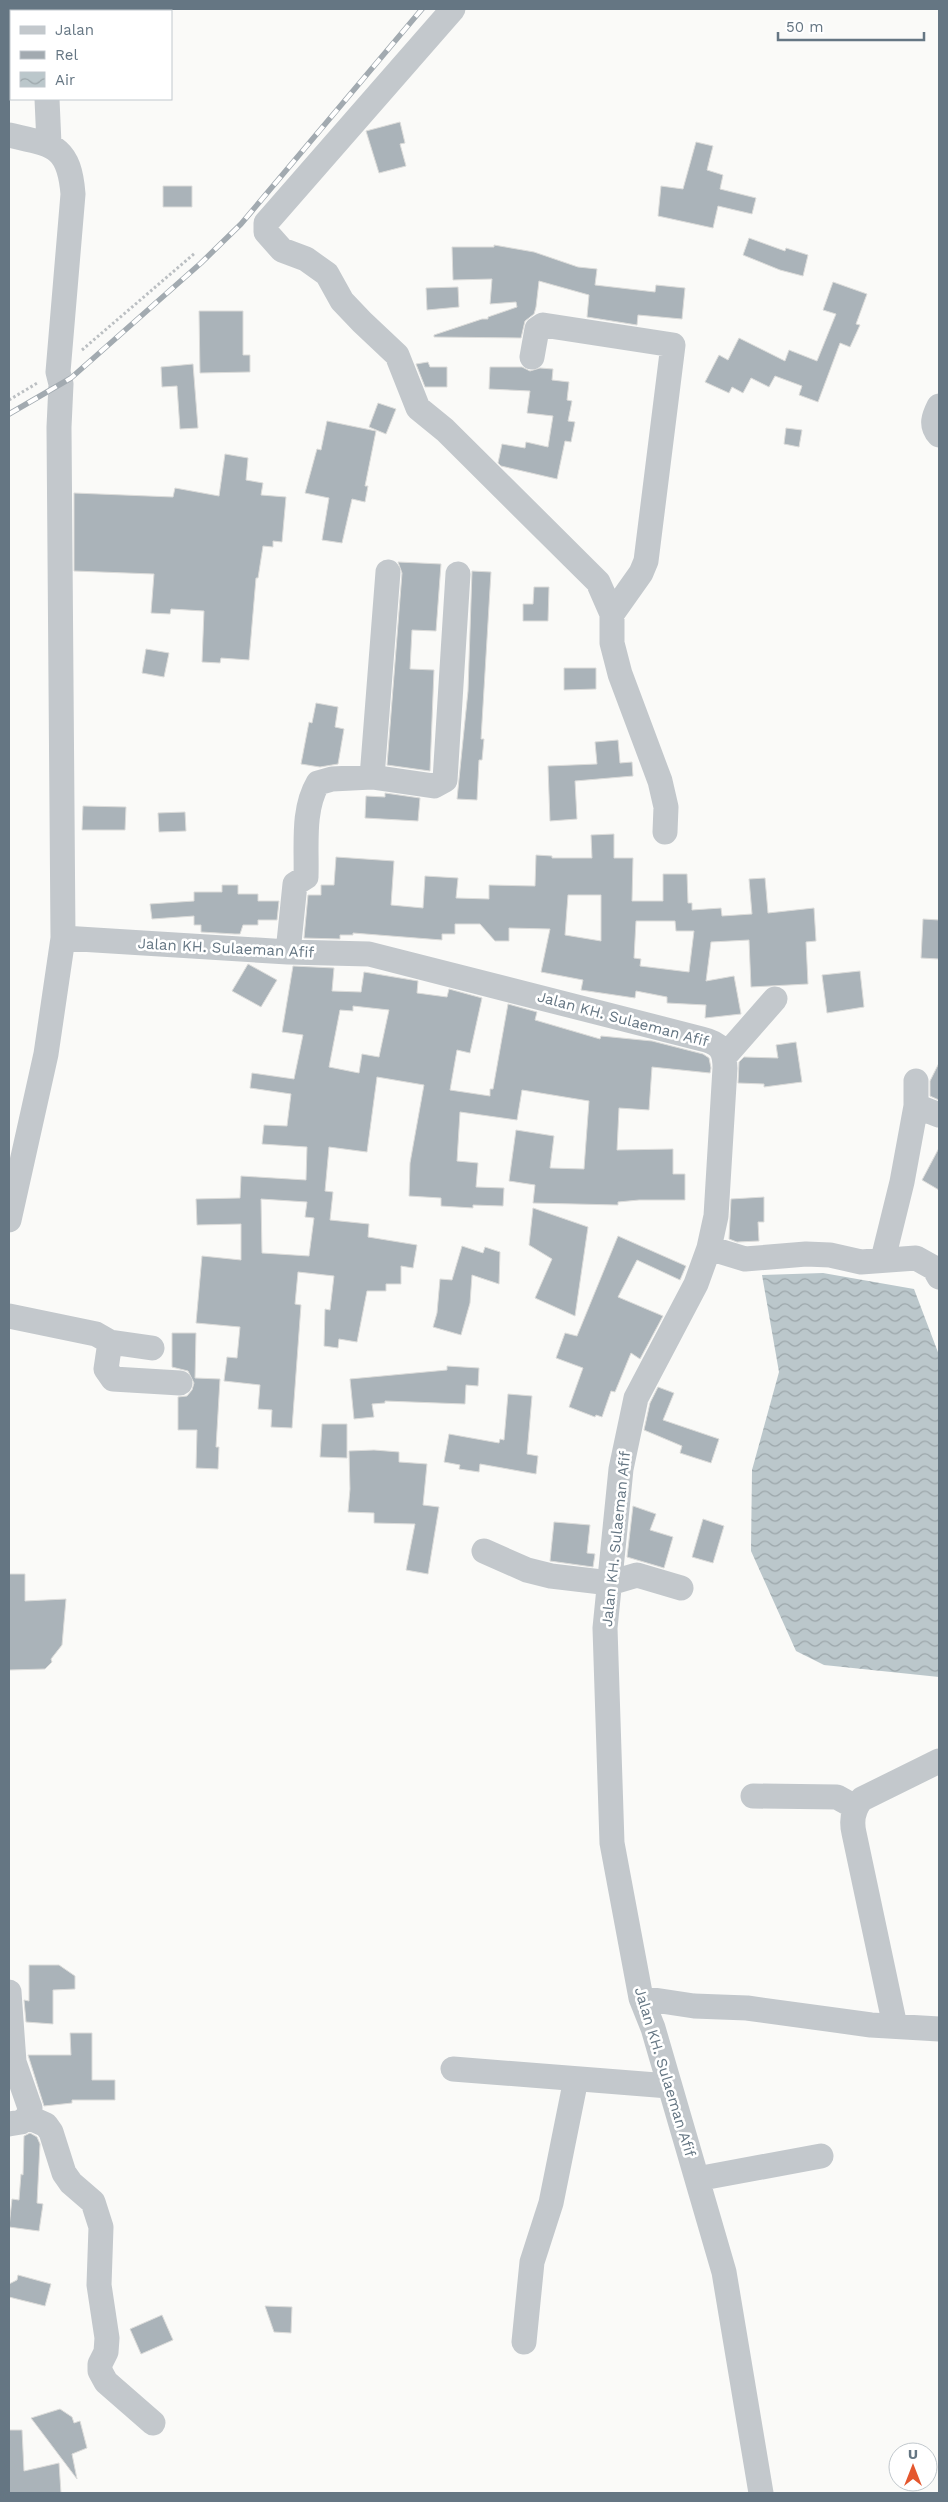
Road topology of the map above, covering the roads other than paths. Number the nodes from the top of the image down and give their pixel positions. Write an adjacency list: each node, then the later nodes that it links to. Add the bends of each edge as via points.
1 (453, 9): 10 (street, via 266,223 266,232 282,250 306,259 327,274 342,301 397,355 418,408 445,430 584,566 598,582)
2 (47, 100): 4 (street)
3 (9, 135): 4 (street)
4 (48, 144): 13 (street, via 66,160 73,194 58,372)
5 (532, 357): 10 (street, via 537,329 543,324 673,345 646,561)
6 (939, 406): 7 (street, via 933,421)
7 (939, 435)
8 (388, 572): 11 (street)
9 (458, 574): 11 (street, via 445,780 434,786)
10 (612, 614): 12 (street, via 612,643 620,674 660,781 666,807)
11 (372, 777): 14 (street, via 318,783 310,796 306,877 295,884)
12 (665, 832)
13 (63, 938): 14 (street, Jalan KH. Sulaeman Afif); 20 (street, via 46,1054)
14 (288, 952): 16 (street, Jalan KH. Sulaeman Afif, via 369,954 714,1042)
15 (776, 999): 16 (street)
16 (725, 1056): 21 (street, Jalan KH. Sulaeman Afif, via 716,1216)
17 (916, 1081): 18 (street)
18 (916, 1106): 19 (street); 22 (street)
19 (939, 1115)
20 (9, 1220)
21 (708, 1248): 22 (street, via 745,1259 806,1254 830,1255 860,1262); 29 (street, Jalan KH. Sulaeman Afif, via 696,1284 636,1398 621,1469)
22 (883, 1259): 23 (street, via 916,1258 934,1268)
23 (939, 1276)
24 (9, 1316): 25 (street, via 96,1334)
25 (110, 1342): 26 (street); 27 (street, via 106,1369 113,1378)
26 (152, 1348)
27 (180, 1383)
28 (484, 1551): 29 (street, via 535,1572)
29 (610, 1583): 30 (street, via 637,1575); 35 (street, Jalan KH. Sulaeman Afif, via 605,1628 612,1843)
30 (681, 1588)
31 (939, 1761): 33 (street, via 862,1800)
32 (754, 1796): 33 (street, via 837,1797)
33 (855, 1807): 36 (street, via 852,1824)
34 (9, 1992): 41 (street, via 14,2062 30,2108)
35 (641, 1998): 36 (street); 40 (street, Jalan KH. Sulaeman Afif)
36 (896, 2026): 37 (street)
37 (939, 2029)
38 (453, 2068): 39 (street)
39 (576, 2079): 40 (street); 44 (street, via 551,2203 532,2262)
40 (669, 2086): 43 (street, Jalan KH. Sulaeman Afif)
41 (18, 2121): 45 (street, via 46,2124 64,2173 93,2202 101,2226 100,2303 107,2338 100,2371 106,2382)
42 (821, 2156): 43 (street)
43 (697, 2179): 46 (street, Jalan KH. Sulaeman Afif, via 724,2272)
44 (524, 2342)
45 (153, 2423)
46 (760, 2493)

